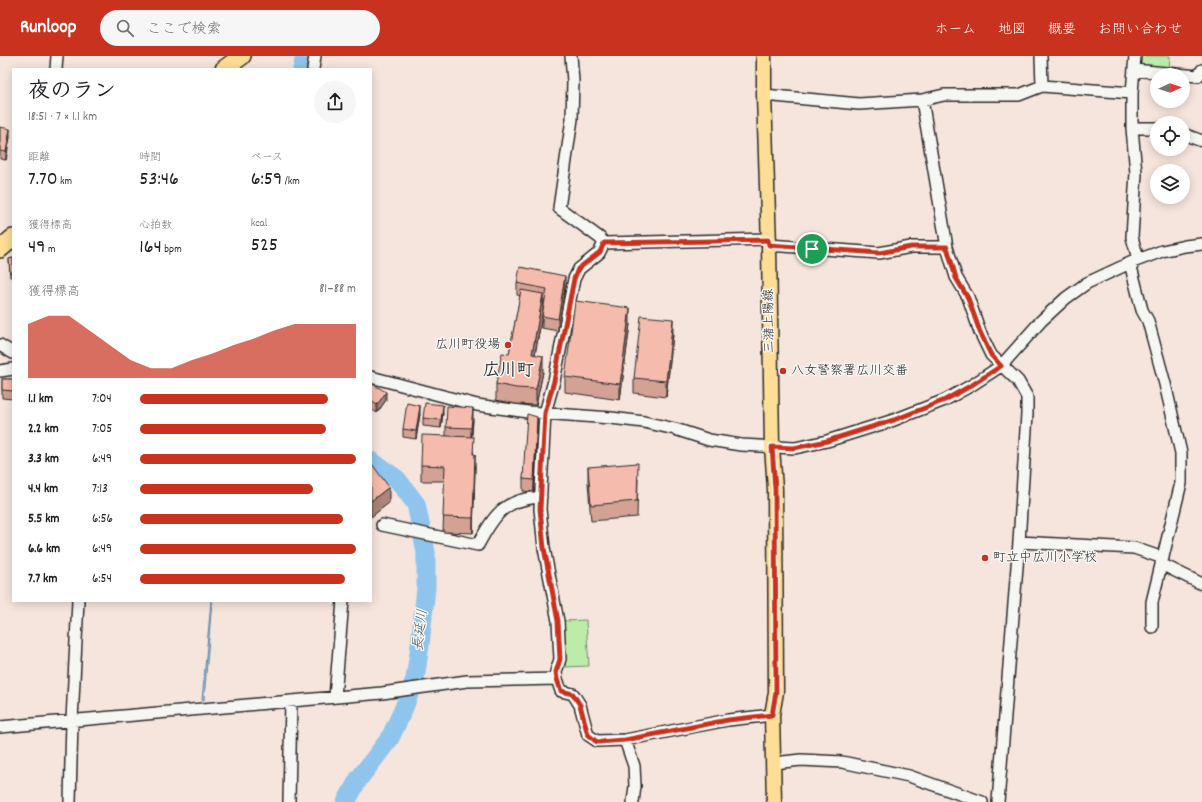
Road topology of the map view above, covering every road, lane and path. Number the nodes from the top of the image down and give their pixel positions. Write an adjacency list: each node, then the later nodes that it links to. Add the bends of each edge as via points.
1 (57, 56): 8 (street)
2 (242, 56): 9 (highway)
3 (315, 56): 10 (street)
4 (571, 56): 23 (street, via 572,119 559,208)
5 (764, 56): 15 (main road, 三潴上陽線)
6 (1041, 56): 13 (street)
7 (1135, 56): 11 (street)
8 (56, 68)
9 (225, 68)
10 (313, 68)
11 (1134, 70): 12 (street); 14 (street)
12 (1201, 76)
13 (1042, 86): 14 (street); 16 (street, via 1019,95 944,96)
14 (1132, 93): 17 (street)
15 (764, 95): 16 (street, via 859,104); 22 (main road, 三潴上陽線)
16 (922, 100): 25 (street)
17 (1132, 128): 18 (street); 27 (street, via 1136,173 1132,237)
18 (1150, 128)
19 (1190, 137): 20 (street)
20 (1202, 141)
21 (12, 239): 26 (highway)
22 (769, 242): 23 (street); 25 (street, via 879,253 911,247); 35 (main road, 三潴上陽線)
23 (604, 243): 34 (street, via 600,252 578,269 574,279 554,381)
24 (1202, 244): 27 (street, via 1162,251)
25 (947, 247): 30 (street, via 956,278 968,298 980,332 991,355)
26 (0, 249)
27 (1134, 261): 30 (street, via 1087,283 1066,298 1041,321); 39 (street, via 1142,310 1148,321 1181,453 1181,484)
28 (0, 345): 29 (street)
29 (12, 352)
30 (1001, 366): 35 (street, via 945,400 894,420 827,441 794,448); 38 (street, via 1018,381 1026,397)
31 (12, 368): 32 (street)
32 (0, 371)
33 (372, 377): 34 (street, via 477,405)
34 (545, 413): 35 (street, via 644,422 709,440); 36 (street)
35 (772, 447): 47 (main road, 三潴上陽線, via 775,489 776,692)
36 (541, 497): 37 (street, via 511,503 498,513 478,545); 44 (street, via 544,548 558,621 560,659 556,672)
37 (382, 525)
38 (1019, 542): 39 (street, via 1134,548); 57 (street)
39 (1162, 561): 40 (street); 43 (street, via 1152,602)
40 (1202, 584)
41 (78, 602): 48 (street)
42 (343, 602): 45 (street)
43 (1152, 627)
44 (557, 679): 45 (street, via 467,681); 50 (street, via 561,691 573,694 580,705 588,735 597,742)
45 (335, 697): 46 (street)
46 (291, 701): 48 (street); 53 (street)
47 (772, 715): 50 (street, via 728,720); 51 (main road, 三潴上陽線)
48 (72, 720): 49 (street); 52 (street)
49 (0, 727)
50 (625, 740): 54 (street, via 634,766)
51 (774, 763): 55 (main road, 三潴上陽線); 56 (street, via 801,760 842,762 909,776)
52 (70, 802)
53 (289, 802)
54 (633, 802)
55 (774, 802)
56 (982, 802)
57 (998, 802)

